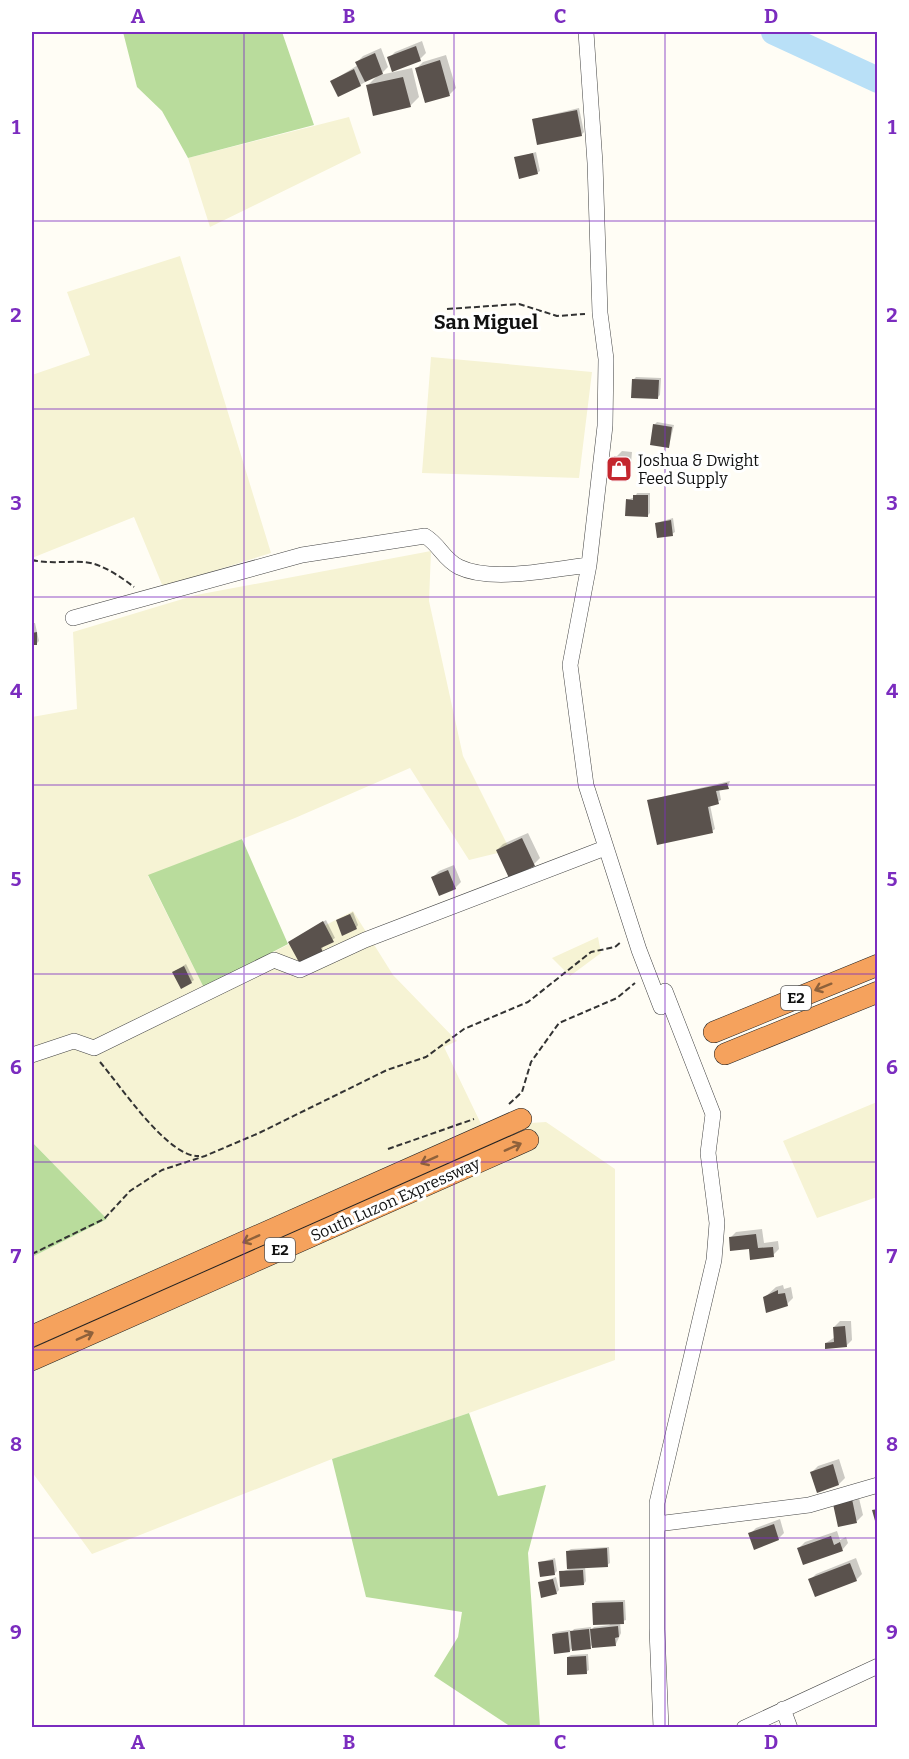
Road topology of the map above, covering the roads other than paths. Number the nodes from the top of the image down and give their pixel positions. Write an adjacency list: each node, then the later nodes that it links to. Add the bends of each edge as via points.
1 (586, 32): 2 (street, via 600,313 606,359 605,426)
2 (589, 565): 3 (street, via 491,574 460,567 443,557 437,543 425,536 302,555); 4 (street, via 570,664 586,785)
3 (73, 618)
4 (605, 848): 6 (street); 11 (street, via 365,940 300,970 274,960 94,1048 74,1041)
5 (878, 965): 9 (highway, E2, one-way to 9)
6 (648, 971): 8 (street); 17 (street, via 661,980 713,1114 708,1153 717,1223 714,1260 659,1486)
7 (878, 992): 10 (highway, E2)
8 (661, 1007)
9 (714, 1032)
10 (725, 1054)
11 (32, 1055)
12 (513, 1114): 14 (highway, South Luzon Expressway / E2, one-way to 14)
13 (528, 1140): 15 (highway, South Luzon Expressway / E2, one-way to 13)
14 (32, 1335)
15 (32, 1360)
16 (878, 1485): 17 (street, via 809,1505)
17 (657, 1524): 20 (street)
18 (878, 1666): 19 (street)
19 (783, 1709): 21 (street); 22 (street)
20 (661, 1728)
21 (744, 1728)
22 (790, 1728)

